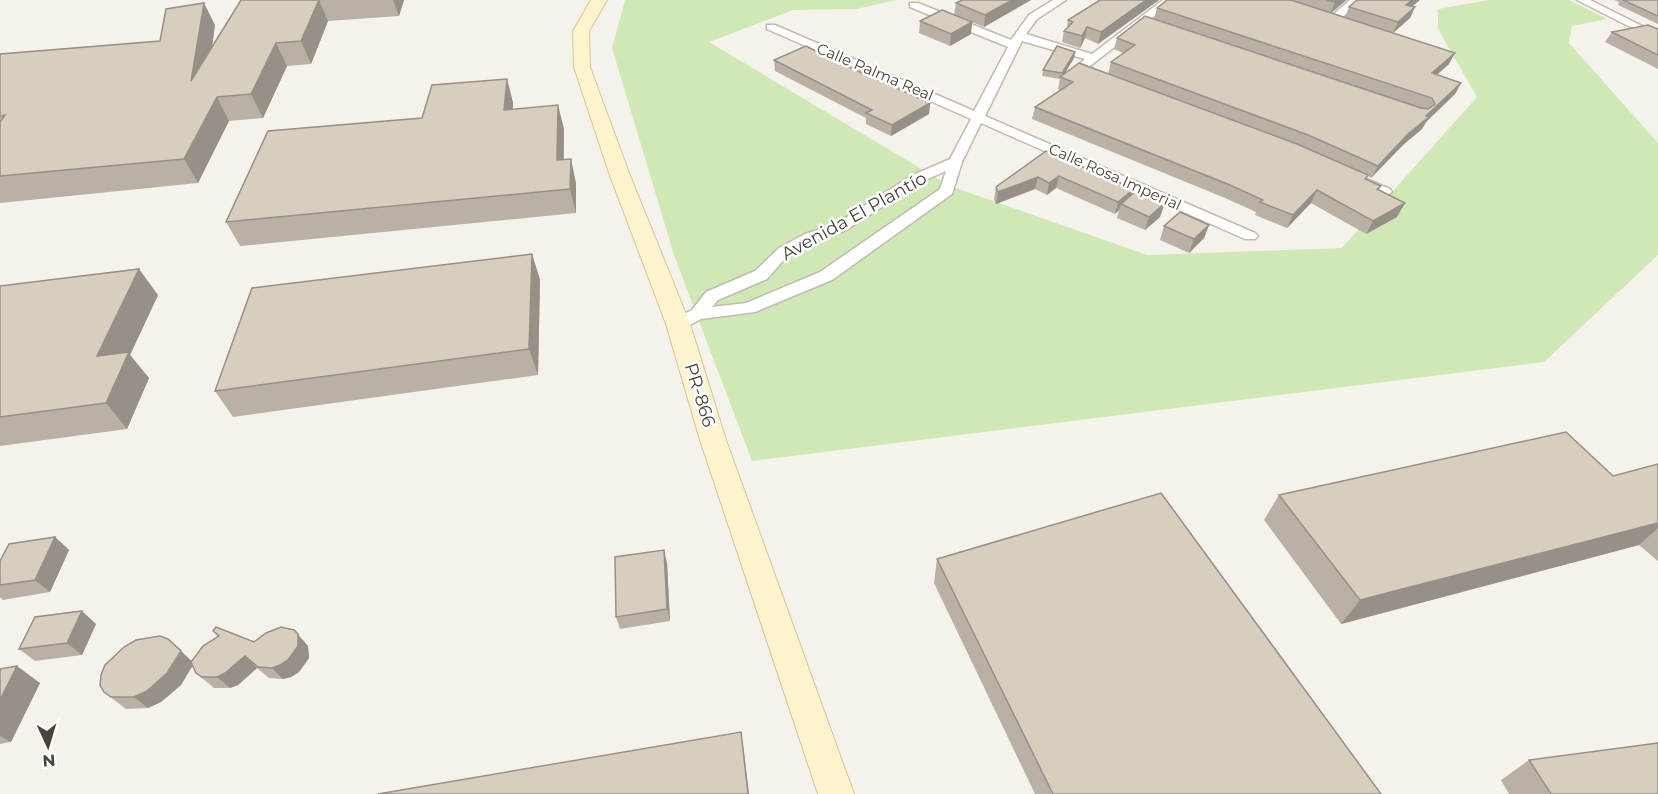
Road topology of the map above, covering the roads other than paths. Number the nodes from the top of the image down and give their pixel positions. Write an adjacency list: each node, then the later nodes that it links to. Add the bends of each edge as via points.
1 (599, 0): 22 (street, PR-866 / PR-866, via 580,31 582,67 619,173)
2 (930, 0): 10 (street, via 914,5)
3 (1060, 0): 10 (street, Avenida El Plantío, via 1033,17)
4 (1170, 0): 11 (street, via 1145,23)
5 (1357, 0): 7 (street)
6 (1582, 0): 9 (street)
7 (1334, 21)
8 (771, 27): 13 (street, Calle Palma Real)
9 (1658, 38)
10 (1017, 41): 11 (street); 13 (street, Avenida El Plantío)
11 (1091, 57): 12 (street, via 1083,66 1090,74)
12 (1112, 82)
13 (980, 117): 14 (street, Avenida El Plantío); 18 (street, Calle Rosa Imperial)
14 (955, 162): 17 (street, Avenida El Plantío, via 916,179); 19 (street, Avenida El Plantío, via 947,191)
15 (1346, 174): 16 (street)
16 (1385, 192)
17 (841, 227): 19 (street); 20 (street, Avenida El Plantío, via 784,251)
18 (1250, 237)
19 (868, 245): 21 (street, Avenida El Plantío, via 826,276)
20 (761, 275): 21 (street); 22 (street, Avenida El Plantío, via 712,296)
21 (784, 294): 22 (street, Avenida El Plantío, via 749,308)
22 (688, 319): 23 (street, PR-866 / PR-866, via 713,440)
23 (836, 794)

